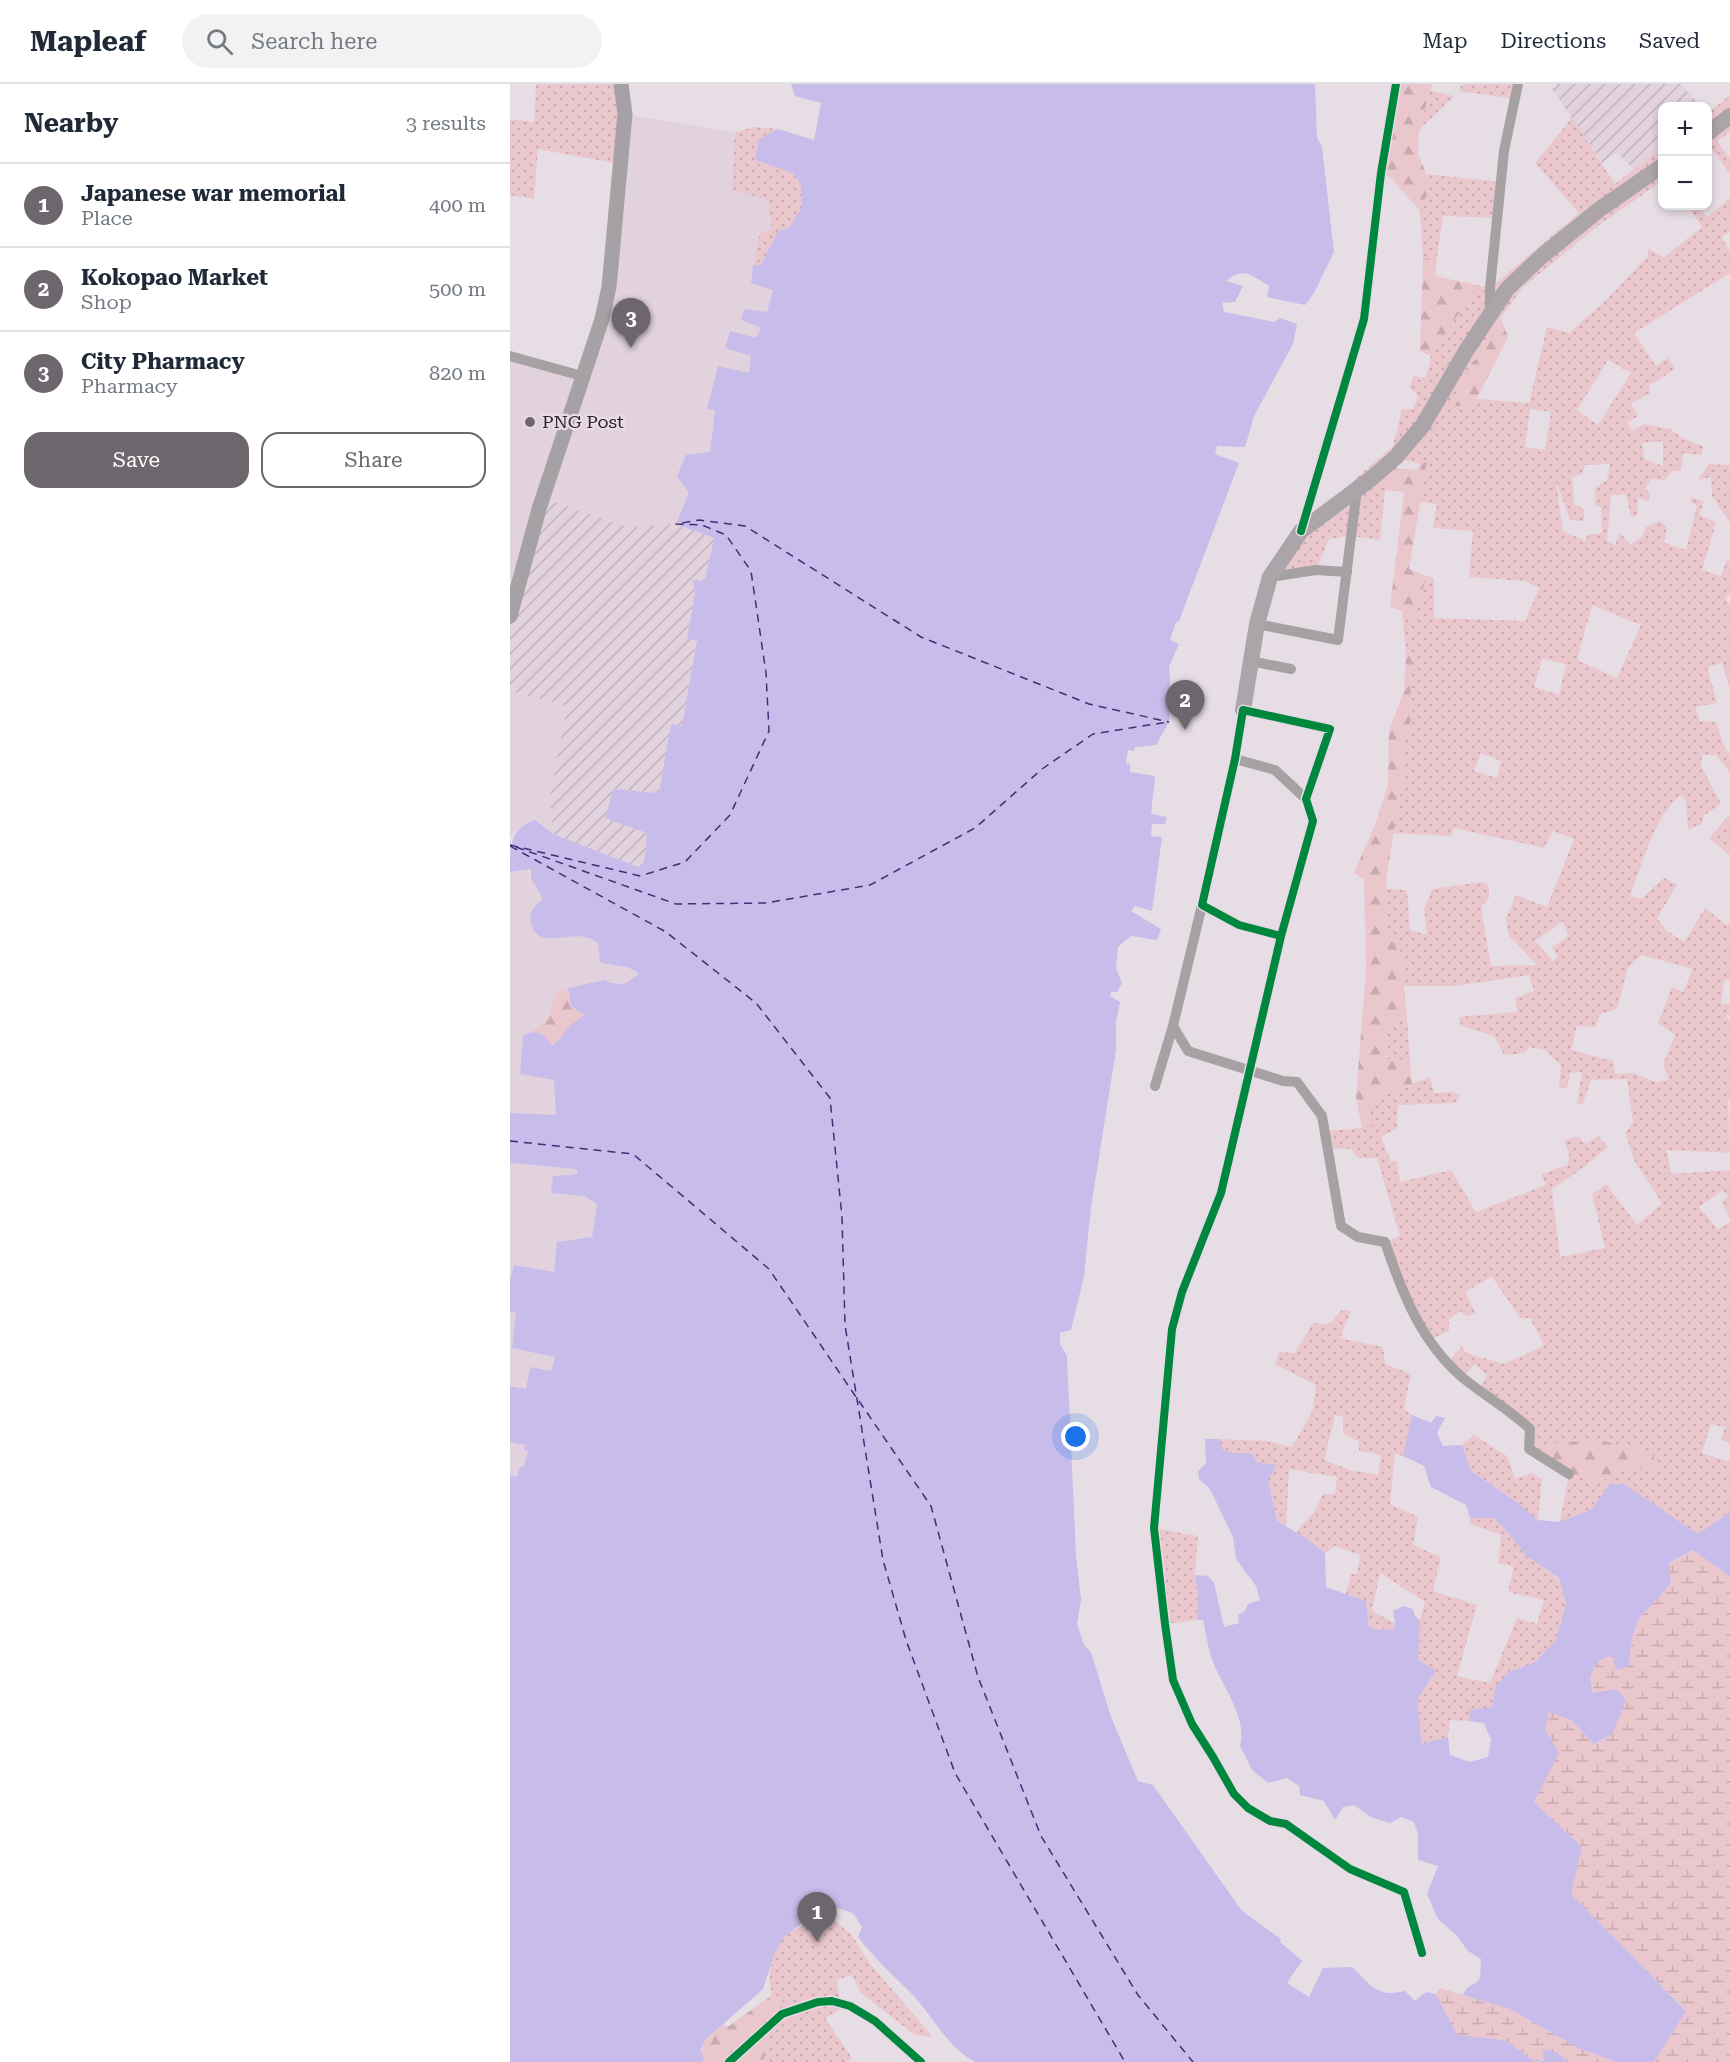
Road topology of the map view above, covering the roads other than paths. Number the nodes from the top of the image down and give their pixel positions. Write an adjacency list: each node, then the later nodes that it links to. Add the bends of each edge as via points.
1 (621, 84): 9 (main road, via 625,114 609,287)
2 (1396, 84): 11 (street, via 1364,319)
3 (1518, 84): 7 (street, via 1504,151)
4 (1730, 116): 5 (main road)
5 (1712, 129)
6 (1658, 169): 7 (main road, via 1543,255 1507,289)
7 (1490, 312): 10 (main road, via 1423,425 1396,457)
8 (510, 356): 9 (street)
9 (582, 376): 14 (main road)
10 (1357, 489): 11 (main road); 12 (street)
11 (1301, 531): 13 (main road)
12 (1347, 572): 13 (street, via 1316,570); 15 (street, via 1338,640)
13 (1270, 577): 15 (main road)
14 (510, 616)
15 (1257, 624): 16 (main road)
16 (1250, 661): 17 (street); 18 (main road)
17 (1291, 669)
18 (1243, 710): 19 (street); 20 (street, via 1330,729)
19 (1234, 759): 20 (street, via 1275,770); 21 (street)
20 (1306, 799): 22 (street, via 1313,821)
21 (1202, 905): 22 (street, via 1239,925); 23 (street)
22 (1281, 936): 24 (street)
23 (1173, 1026): 24 (street, via 1188,1051); 25 (street)
24 (1250, 1071): 26 (street, via 1297,1082 1322,1116 1341,1227 1358,1237 1384,1242 1402,1292 1430,1340 1463,1377 1530,1429 1528,1449); 27 (street, via 1221,1193 1182,1292 1172,1329 1154,1528 1173,1680 1192,1724 1234,1794 1248,1808 1270,1821 1286,1824 1350,1869 1404,1892)
25 (1155, 1086)
26 (1569, 1474)
27 (1422, 1953)
28 (729, 2062): 29 (street, via 782,2014 832,2001 850,2006 875,2021)
29 (921, 2062)

